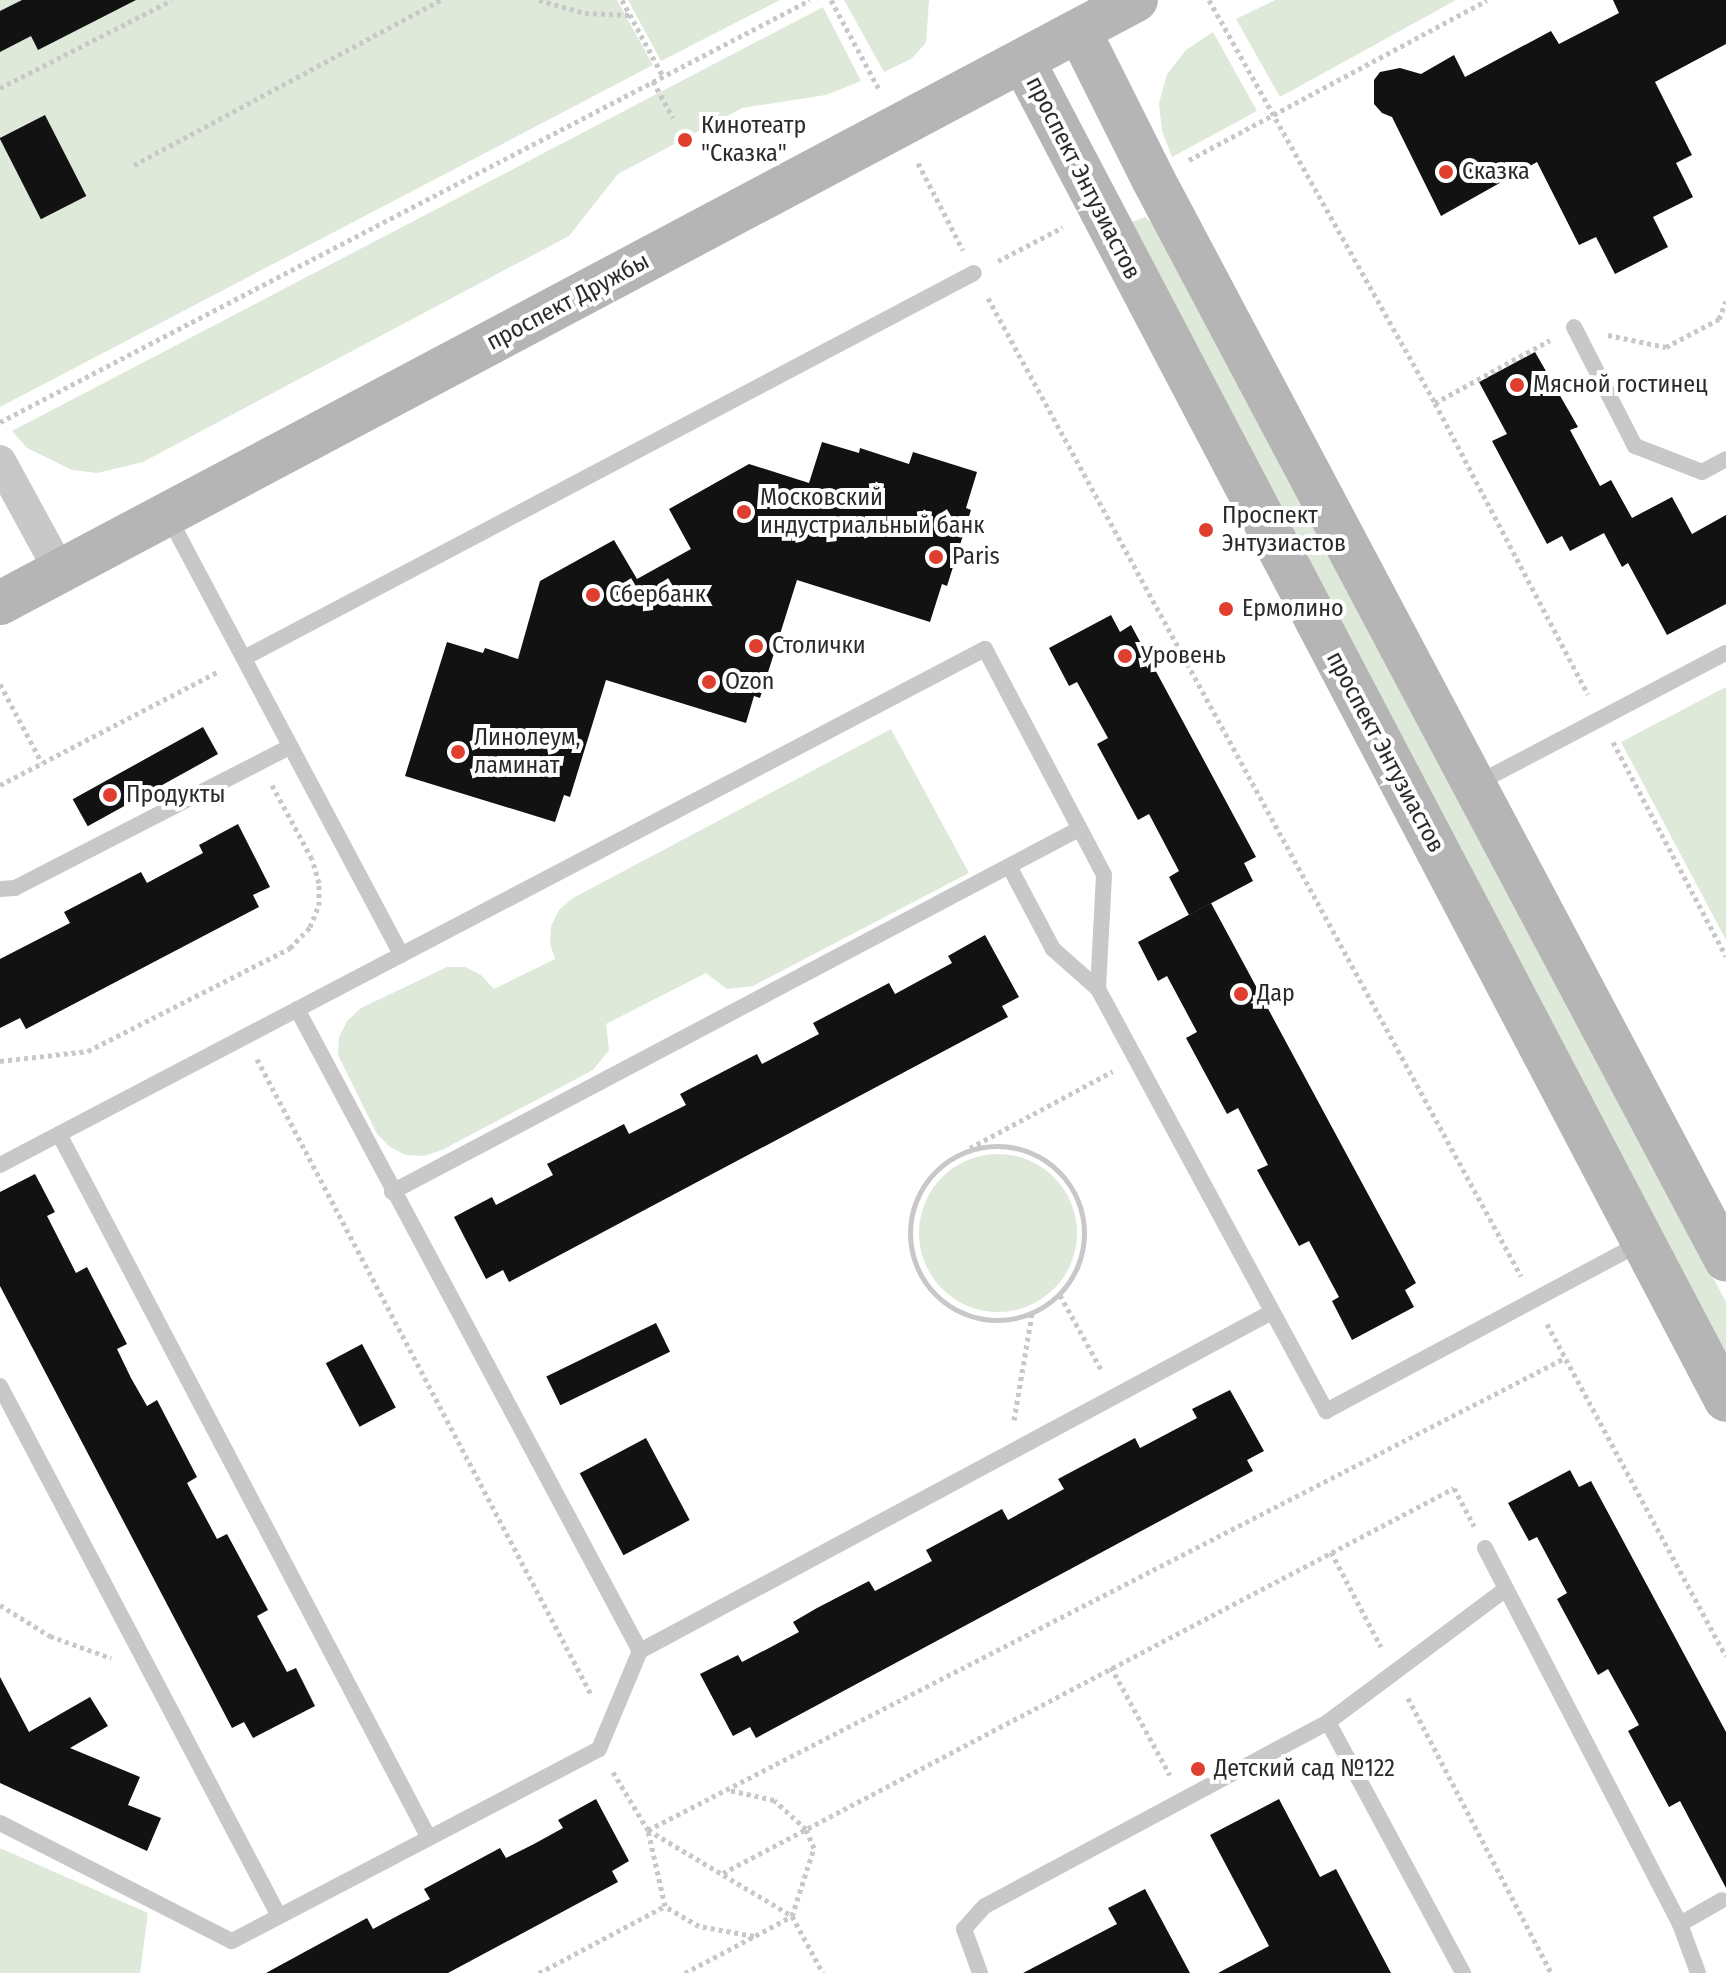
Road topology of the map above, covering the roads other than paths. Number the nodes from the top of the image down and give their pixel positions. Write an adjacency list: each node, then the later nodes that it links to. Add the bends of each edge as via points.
1 (1136, 0): 2 (main road, проспект Дружбы)
2 (1079, 31): 3 (main road, проспект Дружбы); 14 (main road)
3 (1023, 61): 8 (main road, проспект Дружбы); 24 (main road, проспект Энтузиастов)
4 (974, 273): 12 (lane)
5 (1574, 327): 6 (lane, via 1635,446 1702,472)
6 (1726, 459)
7 (0, 461): 9 (street)
8 (167, 514): 9 (main road, проспект Дружбы); 12 (lane)
9 (60, 571): 10 (main road, проспект Дружбы)
10 (0, 603)
11 (1726, 653): 14 (lane)
12 (244, 658): 13 (lane)
13 (291, 746): 17 (lane, via 15,888); 18 (lane)
14 (1475, 785): 25 (main road)
15 (1079, 829): 16 (lane); 18 (lane, via 985,649); 19 (lane, via 1104,875)
16 (1009, 866): 19 (lane, via 1053,949); 23 (lane)
17 (0, 889)
18 (401, 955): 20 (lane)
19 (1098, 989): 26 (lane)
20 (297, 1009): 21 (lane); 23 (lane)
21 (59, 1134): 22 (lane); 34 (lane)
22 (0, 1165)
23 (392, 1192): 31 (lane)
24 (1642, 1241): 26 (lane, via 1326,1411); 28 (main road, проспект Энтузиастов)
25 (1726, 1260)
26 (1272, 1312): 31 (lane)
27 (0, 1386): 36 (lane)
28 (1726, 1400)
29 (1485, 1548): 30 (lane)
30 (1506, 1589): 32 (lane); 37 (lane)
31 (640, 1651): 34 (lane, via 599,1749)
32 (1328, 1722): 38 (lane, via 985,1906 964,1929); 39 (lane)
33 (0, 1823): 36 (lane, via 232,1941)
34 (429, 1838): 36 (lane)
35 (1722, 1900): 37 (lane)
36 (279, 1916)
37 (1680, 1924): 40 (lane)
38 (980, 1973)
39 (1463, 1973)
40 (1698, 1973)

